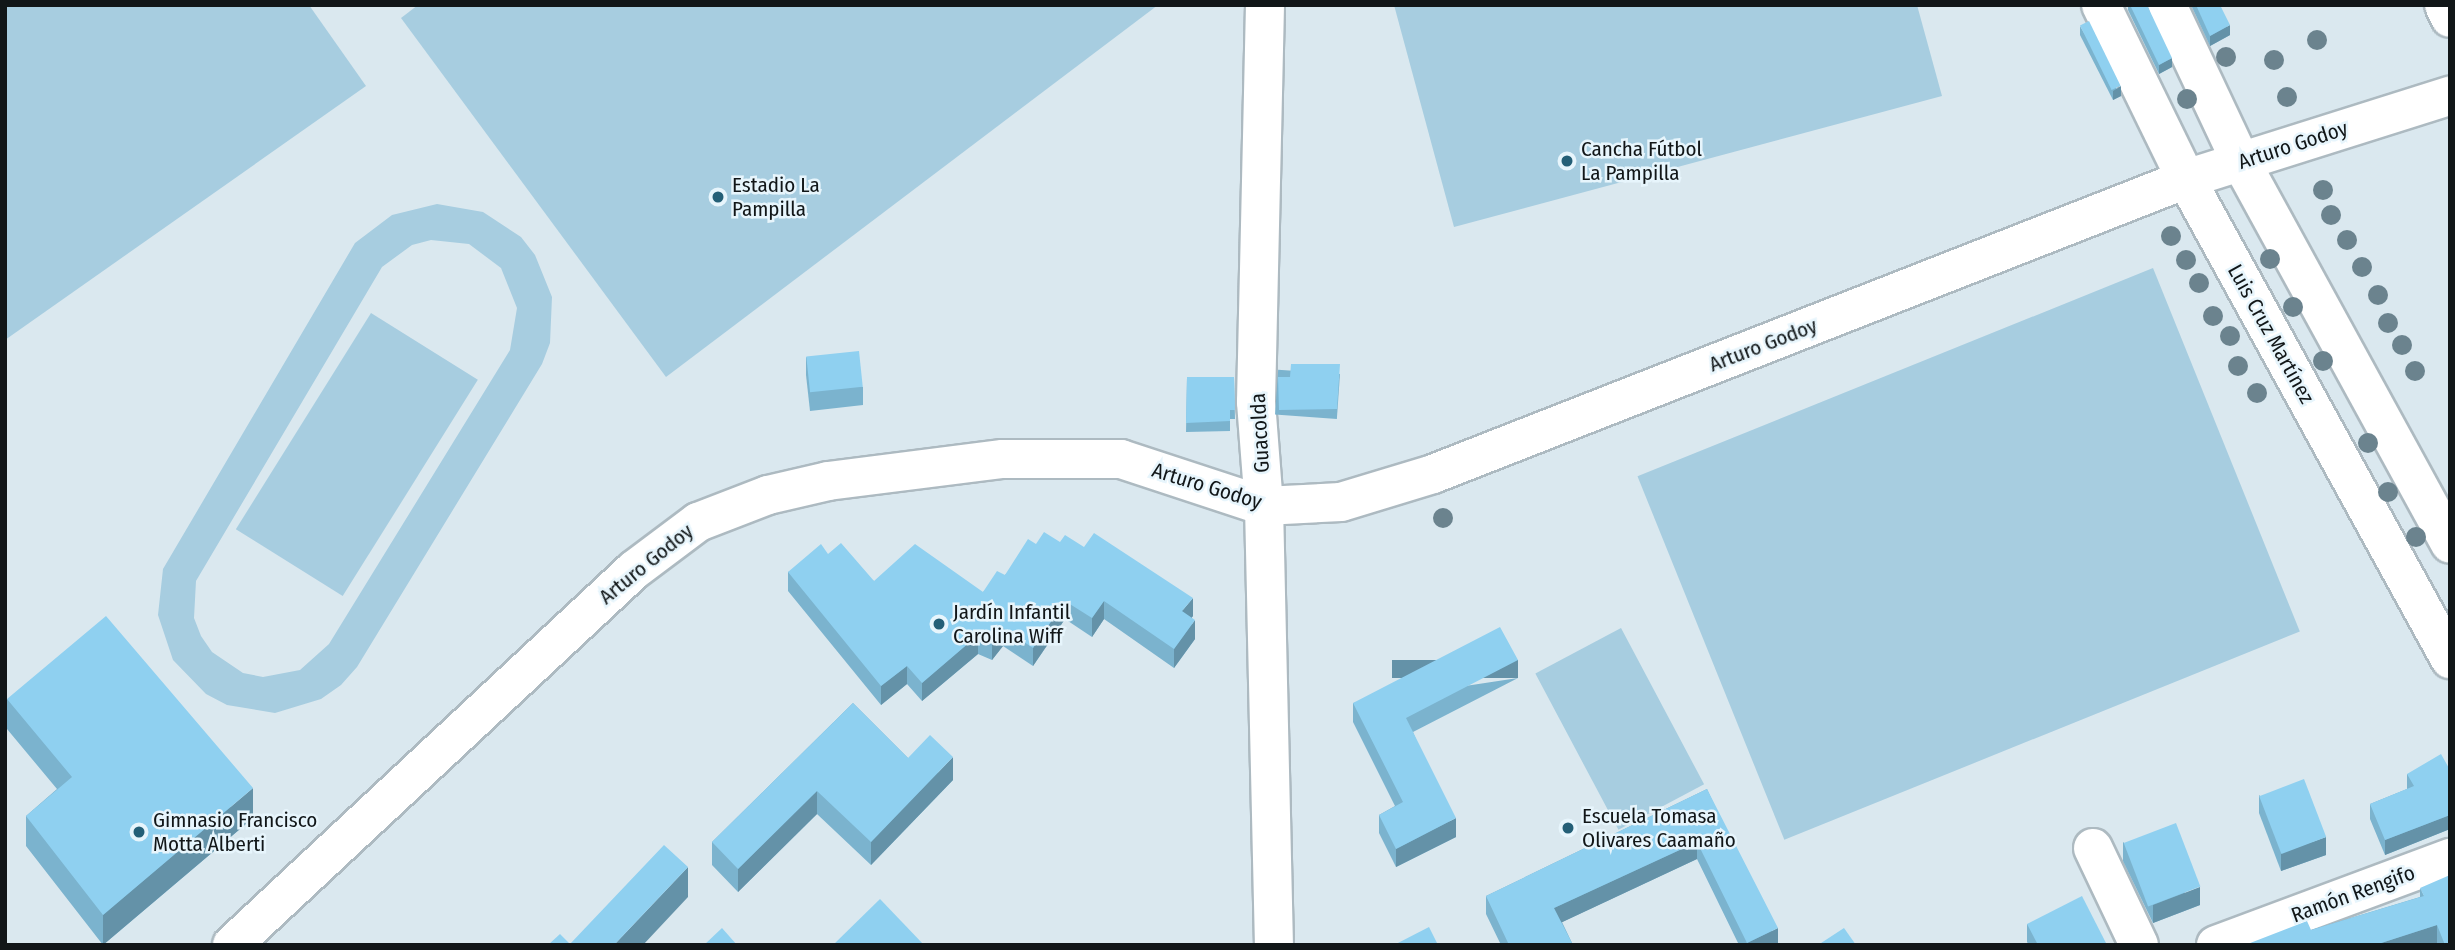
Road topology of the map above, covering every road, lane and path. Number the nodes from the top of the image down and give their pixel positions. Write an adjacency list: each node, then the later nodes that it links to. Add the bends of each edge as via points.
1 (1265, 5): 9 (street, Guacolda, via 1256,402)
2 (2101, 5): 8 (street, Luis Cruz Martínez)
3 (2167, 5): 7 (street)
4 (2444, 5): 5 (street)
5 (2450, 19)
6 (2450, 96): 7 (street, Arturo Godoy)
7 (2241, 162): 8 (street, Arturo Godoy); 10 (street)
8 (2186, 179): 9 (street, Arturo Godoy, via 1433,474 1340,502); 11 (street, Luis Cruz Martínez)
9 (1264, 506): 14 (street, Arturo Godoy, via 1121,459 1003,459 828,481 768,495 698,522 634,570); 15 (street, Guacolda)
10 (2450, 544)
11 (2450, 659)
12 (2093, 848): 16 (street)
13 (2450, 858): 17 (street, Ramón Rengifo)
14 (232, 945)
15 (1274, 945)
16 (2139, 945)
17 (2216, 945)

